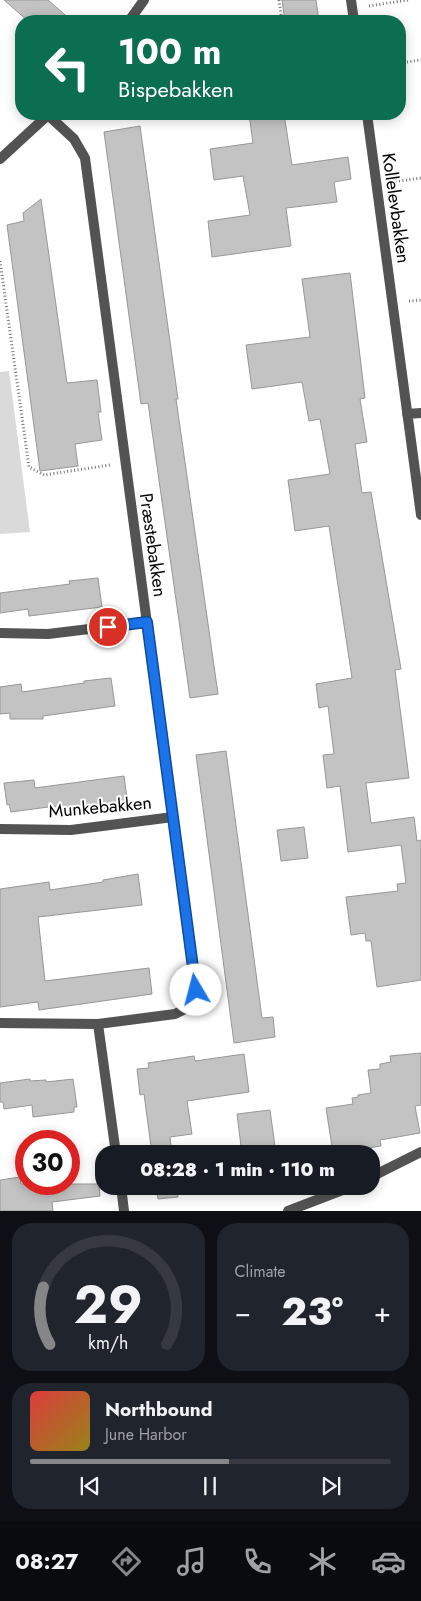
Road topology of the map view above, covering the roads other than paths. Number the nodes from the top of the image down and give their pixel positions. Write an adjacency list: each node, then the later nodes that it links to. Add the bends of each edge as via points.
1 (144, 0): 2 (street)
2 (133, 15)
3 (42, 120): 6 (street)
4 (55, 120): 10 (street, Præstebakken, via 74,139 85,158)
5 (368, 120): 8 (street, Kollelevbakken)
6 (0, 159)
7 (421, 413): 8 (street)
8 (408, 414): 9 (street, Kollelevbakken)
9 (421, 516)
10 (147, 622): 11 (street, via 48,634); 12 (street, Præstebakken)
11 (0, 633)
12 (173, 816): 13 (street, Munkebakken, via 71,830); 15 (street, Præstebakken, via 196,990 191,1006 175,1014)
13 (0, 829)
14 (0, 1023): 15 (street, Præstebakken)
15 (98, 1024): 16 (street)
16 (115, 1145)
17 (421, 1152): 18 (street)
18 (380, 1172)
19 (122, 1195): 21 (street)
20 (330, 1195): 22 (street)
21 (124, 1211)
22 (288, 1211)

